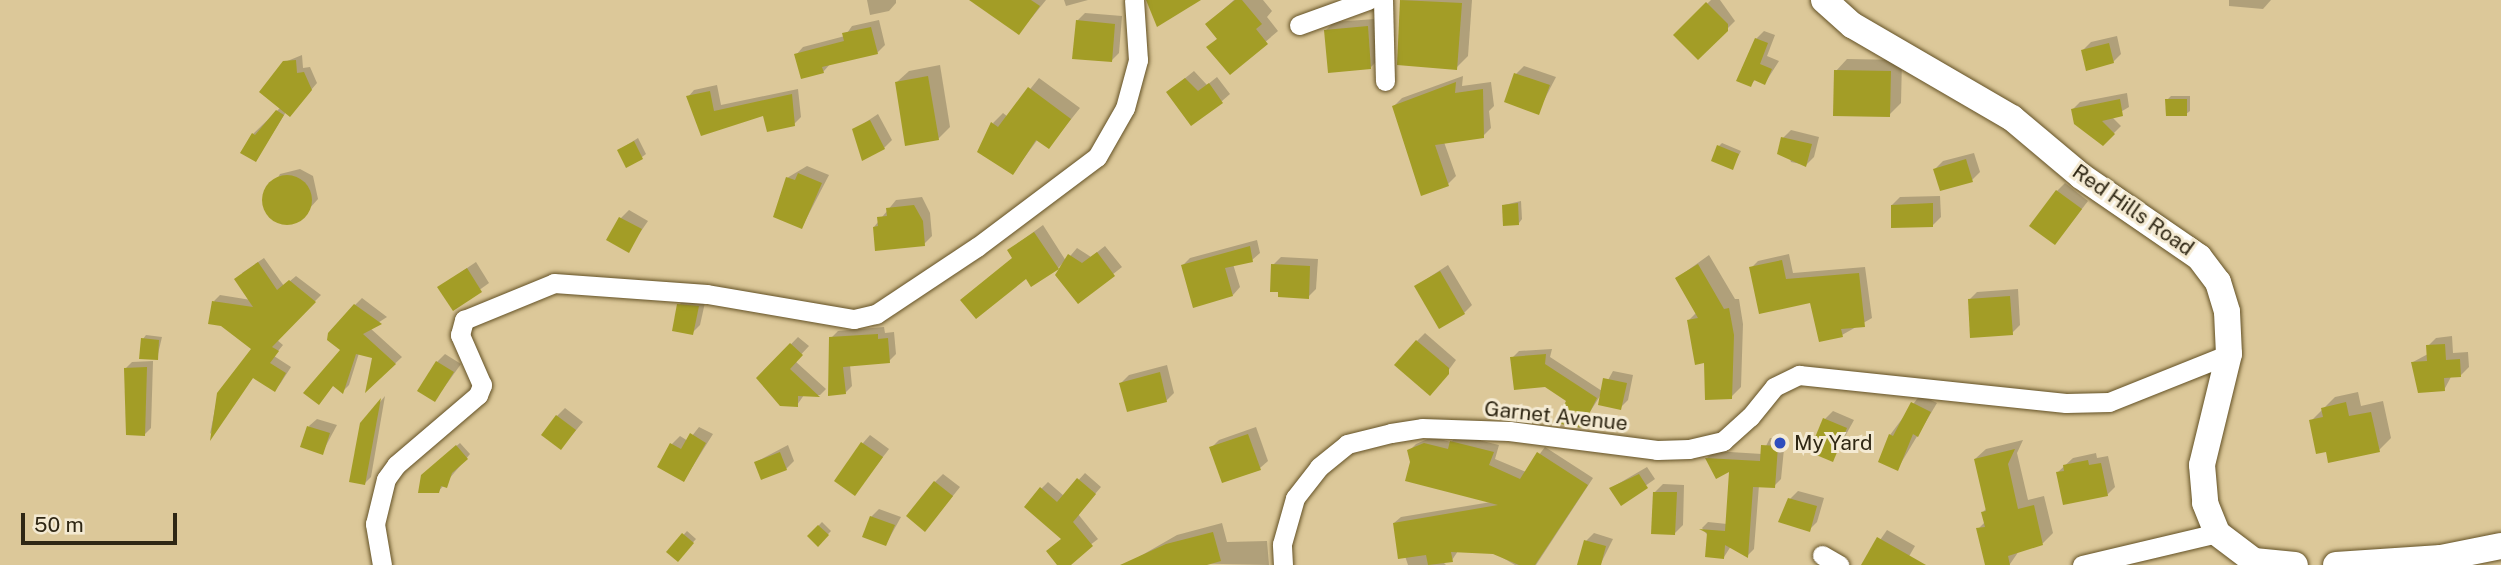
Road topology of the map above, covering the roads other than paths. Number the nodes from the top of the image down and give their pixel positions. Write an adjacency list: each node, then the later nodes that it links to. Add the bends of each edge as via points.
1 (1135, 0): 10 (street, via 1138,60 1125,108 1097,158 977,247 876,314 854,319 707,294 554,282 464,320 460,335 482,384 478,395 396,465 386,480 375,524)
2 (1368, 0): 5 (street)
3 (1383, 0): 6 (street)
4 (1824, 0): 7 (main road, Red Hills Road, via 1852,25 2012,118 2081,176 2199,257 2218,282 2227,312)
5 (1299, 24)
6 (1385, 81)
7 (2229, 354): 8 (main road, Red Hills Road, via 2202,465 2205,502); 11 (street, Garnet Avenue, via 2109,402 2066,403 1799,375 1783,380 1723,441 1689,449 1657,450 1508,431 1422,428 1347,444 1319,467 1295,498 1282,544)
8 (2217, 533): 12 (street); 13 (main road, via 2254,561)
9 (2501, 546): 14 (main road, via 2441,558)
10 (382, 565)
11 (1283, 565)
12 (2082, 565)
13 (2295, 565)
14 (2336, 565)

